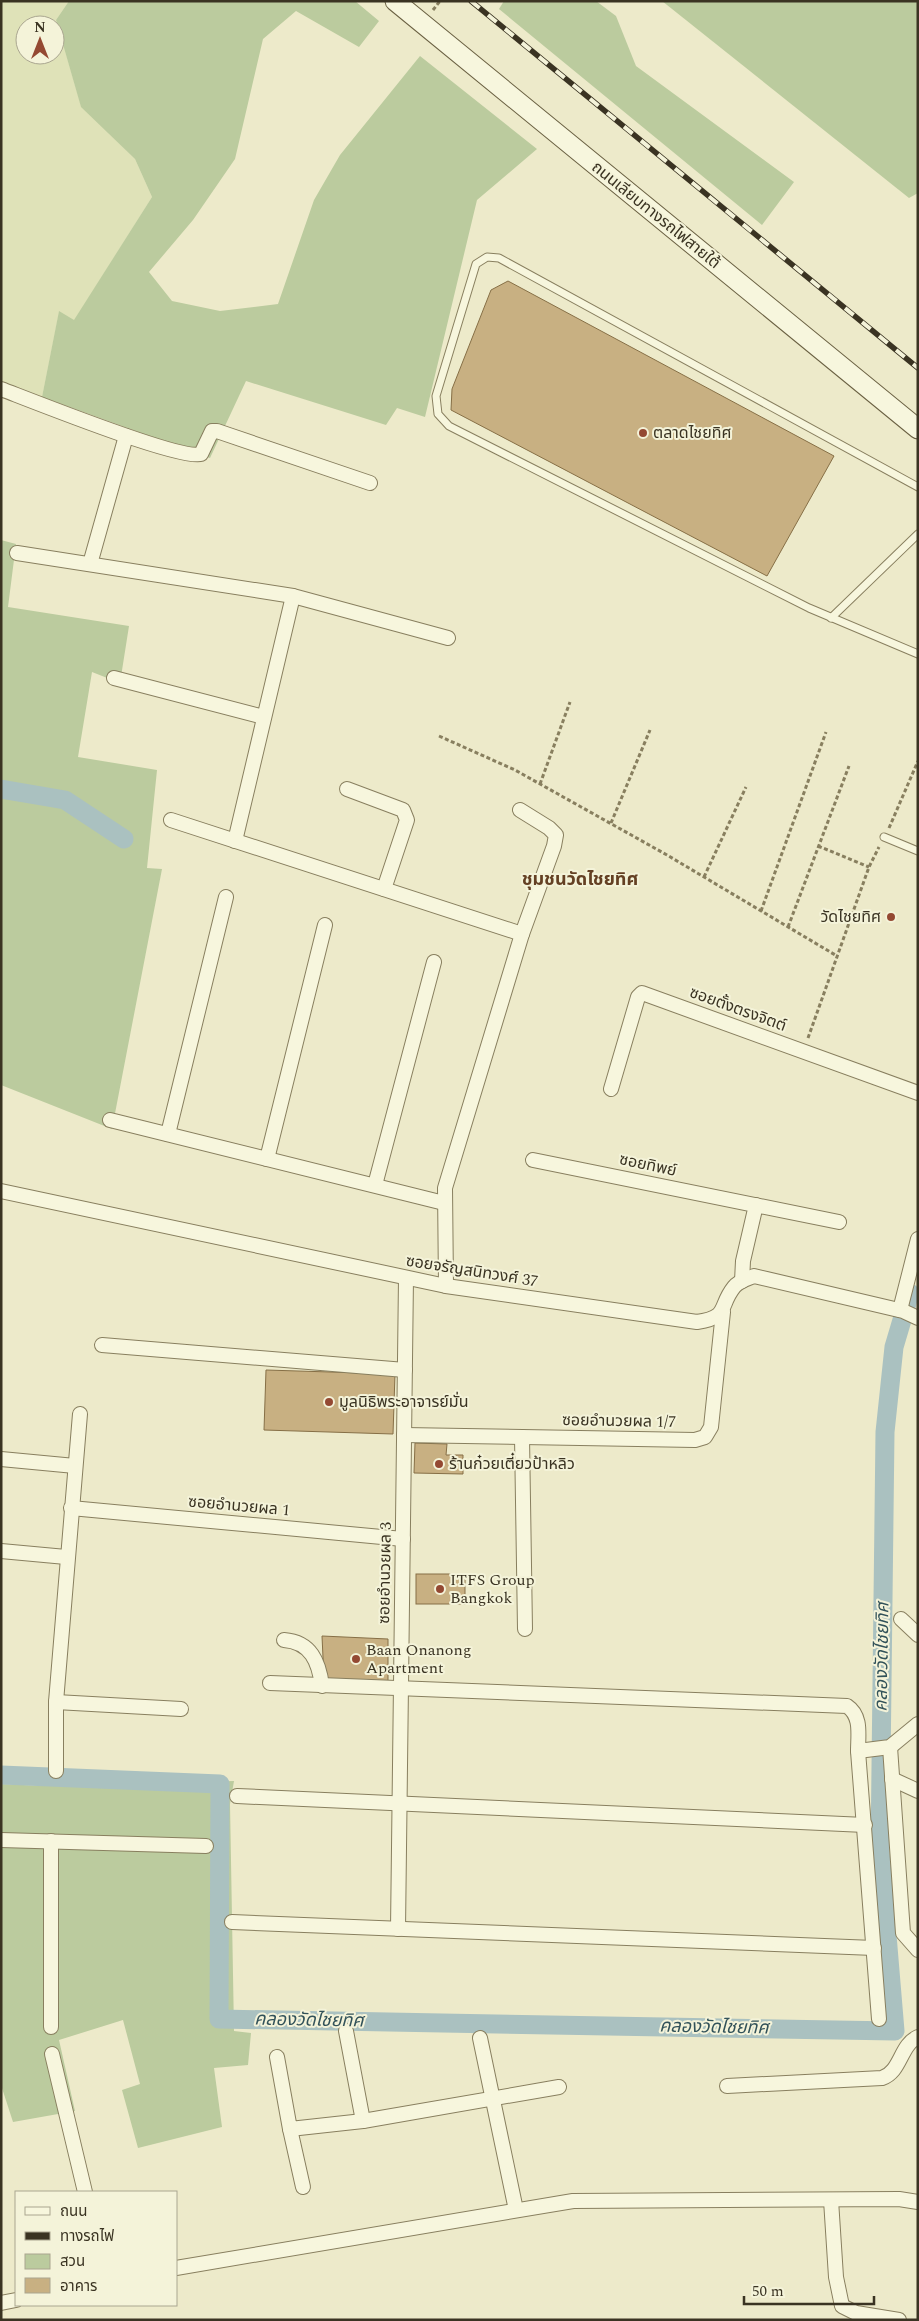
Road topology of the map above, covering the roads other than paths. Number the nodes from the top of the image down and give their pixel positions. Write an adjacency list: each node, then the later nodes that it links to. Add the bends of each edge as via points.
1 (395, 1): 3 (main road, ถนนเลียบทางรถไฟสายใต้)
2 (1, 389): 4 (street)
3 (918, 429)
4 (126, 436): 5 (street, via 196,456 204,450 212,432 217,431); 9 (street)
5 (370, 483)
6 (918, 487): 11 (lane, via 499,258 487,257 476,264 436,396 438,414 449,426)
7 (918, 534): 11 (lane)
8 (17, 553): 9 (street)
9 (90, 564): 10 (street)
10 (293, 596): 12 (street); 15 (street)
11 (831, 618): 13 (lane)
12 (448, 638)
13 (918, 654)
14 (114, 678): 15 (street)
15 (264, 717): 20 (street)
16 (347, 789): 22 (street, via 403,810 407,815)
17 (520, 810): 25 (street, via 556,835)
18 (170, 820): 20 (street)
19 (884, 837): 21 (lane)
20 (235, 841): 22 (street)
21 (918, 851)
22 (384, 889): 25 (street)
23 (226, 897): 30 (street)
24 (325, 925): 31 (street)
25 (522, 934): 35 (street, via 445,1188)
26 (434, 962): 33 (street)
27 (611, 1089): 28 (street, ซอยตั้งตรงจิตต์, via 638,997 642,993)
28 (918, 1093)
29 (110, 1120): 30 (street)
30 (168, 1134): 31 (street)
31 (267, 1159): 33 (street)
32 (533, 1160): 36 (street, ซอยทิพย์)
33 (375, 1186): 35 (street)
34 (1, 1191): 39 (street, ซอยจรัญสนิทวงศ์ 37)
35 (444, 1203): 41 (street)
36 (756, 1205): 37 (street, ซอยทิพย์); 40 (street, via 743,1260)
37 (839, 1222)
38 (918, 1239): 42 (street)
39 (406, 1278): 41 (street, ซอยจรัญสนิทวงศ์ 37); 46 (street, ซอยอำนวยผล 3)
40 (742, 1281): 42 (street, via 754,1276); 43 (street, via 733,1288)
41 (446, 1286): 43 (street, ซอยจรัญสนิทวงศ์ 37, via 697,1322 710,1320)
42 (902, 1311): 44 (street)
43 (723, 1312): 49 (street, ซอยอำนวยผล 1/7, via 711,1427 705,1437 695,1440)
44 (918, 1318)
45 (102, 1345): 46 (street)
46 (405, 1370): 48 (street, ซอยอำนวยผล 3)
47 (80, 1414): 51 (street)
48 (404, 1435): 49 (street, ซอยอำนวยผล 1/7); 53 (street, ซอยอำนวยผล 3)
49 (522, 1437): 57 (street)
50 (1, 1459): 51 (street)
51 (75, 1466): 52 (street)
52 (71, 1508): 53 (street, ซอยอำนวยผล 1); 55 (street)
53 (403, 1539): 62 (street, ซอยอำนวยผล 3)
54 (1, 1551): 55 (street)
55 (66, 1557): 63 (street)
56 (901, 1618): 58 (street)
57 (525, 1629)
58 (918, 1635)
59 (284, 1640): 61 (street, via 301,1643 309,1649 320,1669)
60 (270, 1683): 61 (street)
61 (322, 1686): 62 (street)
62 (401, 1689): 67 (street, via 846,1706 853,1710 858,1720); 72 (street, ซอยอำนวยผล 3)
63 (56, 1702): 64 (street); 68 (street)
64 (181, 1709)
65 (918, 1724): 66 (street)
66 (889, 1747): 67 (street); 69 (street)
67 (858, 1751): 73 (street)
68 (56, 1771)
69 (892, 1779): 70 (street); 80 (street, via 903,1932)
70 (918, 1791)
71 (237, 1796): 72 (street)
72 (400, 1804): 73 (street); 78 (street, ซอยอำนวยผล 3)
73 (865, 1825): 79 (street)
74 (1, 1840): 75 (street)
75 (51, 1840): 76 (street); 82 (street)
76 (206, 1846)
77 (232, 1922): 78 (street)
78 (398, 1929): 79 (street)
79 (874, 1948): 81 (street)
80 (918, 1950)
81 (879, 2019)
82 (50, 2027)
83 (346, 2031): 91 (street)
84 (918, 2037): 88 (street, via 911,2042 892,2073 882,2078)
85 (480, 2038): 90 (street)
86 (52, 2054): 94 (street)
87 (277, 2057): 92 (street)
88 (727, 2086)
89 (559, 2087): 90 (street)
90 (492, 2099): 91 (street); 97 (street)
91 (363, 2121): 92 (street)
92 (290, 2129): 93 (street)
93 (303, 2187)
94 (85, 2191)
95 (830, 2200): 96 (street, via 899,2199); 97 (street, via 573,2201); 101 (street, via 836,2277 842,2306 856,2313)
96 (918, 2202)
97 (516, 2210): 98 (street)
98 (178, 2268)
99 (15, 2300): 100 (street)
100 (1, 2303)
101 (899, 2320)

